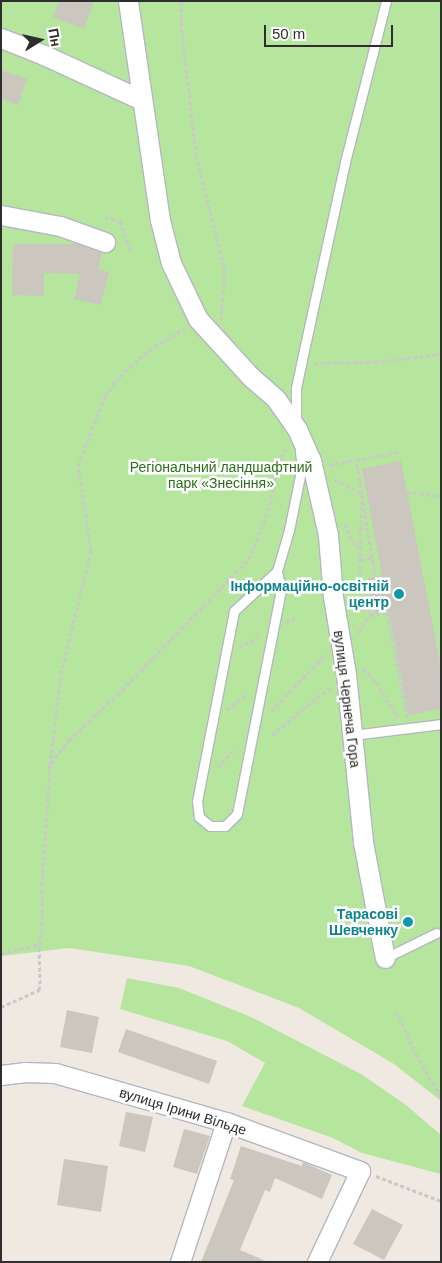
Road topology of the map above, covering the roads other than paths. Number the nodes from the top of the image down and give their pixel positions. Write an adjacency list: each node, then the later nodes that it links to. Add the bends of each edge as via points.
1 (128, 1): 4 (street, вулиця Чернеча Гора)
2 (386, 1): 7 (lane, via 345,162 296,388)
3 (1, 38): 4 (street)
4 (142, 100): 7 (street, вулиця Чернеча Гора, via 160,220 171,263 198,319 276,399)
5 (1, 215): 6 (street, via 60,226)
6 (105, 242)
7 (297, 429): 8 (lane, via 302,466); 10 (street, вулиця Чернеча Гора, via 315,477 328,535 333,597)
8 (277, 571): 8 (lane, via 234,610 196,809 204,823 218,828 232,821 237,814 281,589)
9 (441, 724): 10 (lane)
10 (353, 735): 12 (street, вулиця Чернеча Гора, via 363,842)
11 (436, 933): 12 (lane)
12 (384, 958)
13 (2, 1079): 14 (street, вулиця Ірини Вільде, via 24,1072 55,1073)
14 (226, 1122): 15 (street); 16 (street, вулиця Ірини Вільде, via 360,1170)
15 (180, 1262)
16 (317, 1262)

